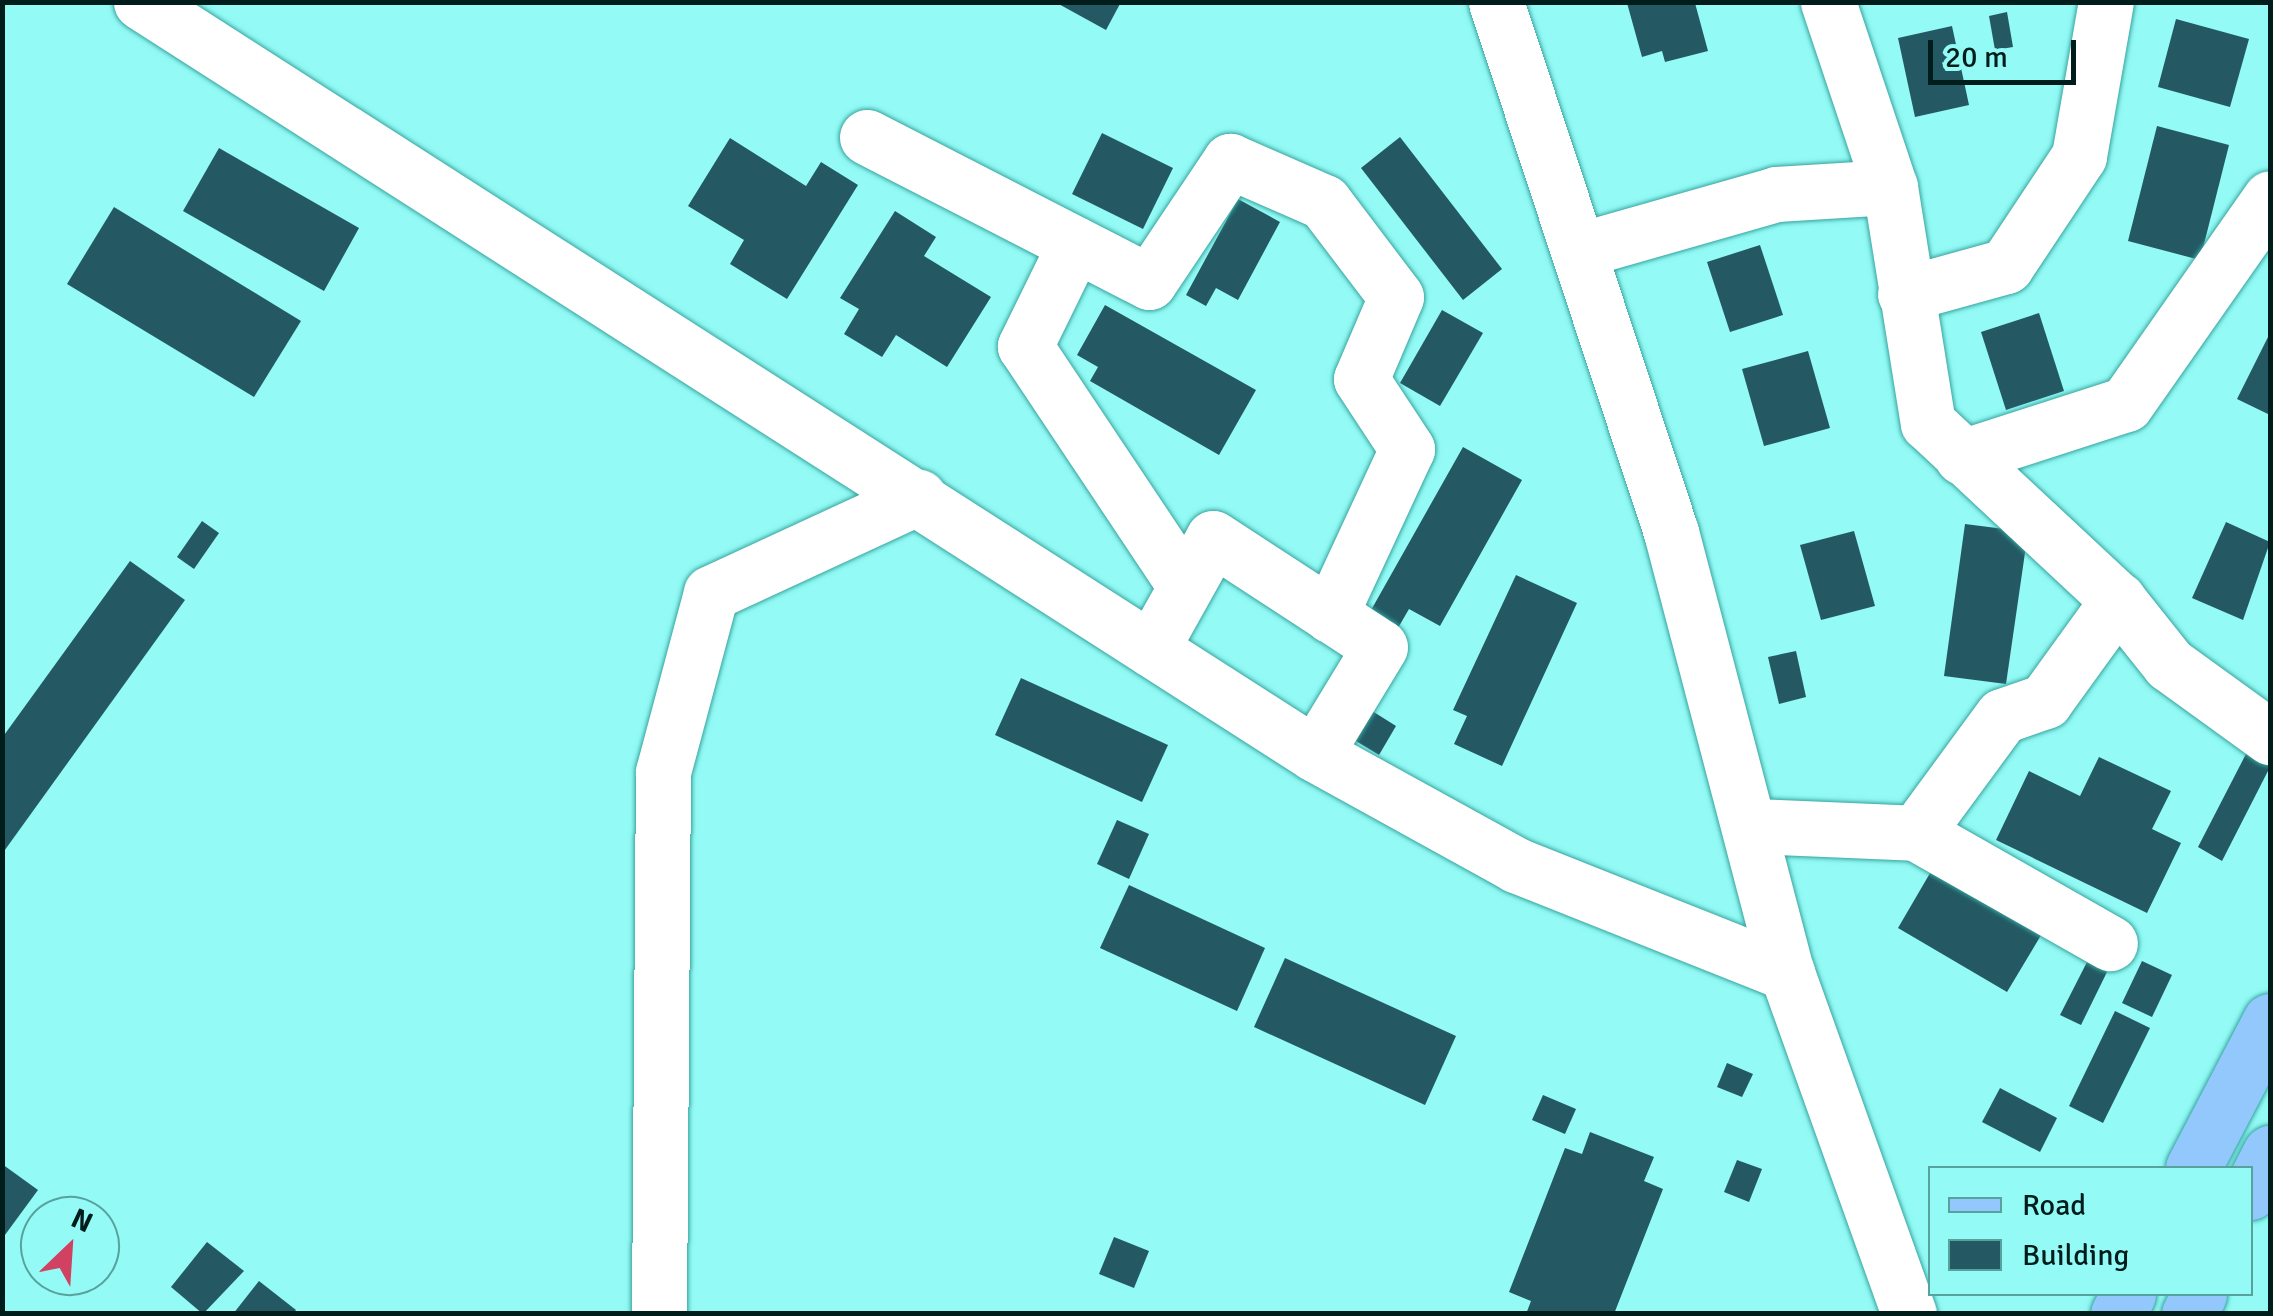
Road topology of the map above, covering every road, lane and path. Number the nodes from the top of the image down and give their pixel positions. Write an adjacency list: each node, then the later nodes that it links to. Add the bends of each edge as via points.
1 (141, 2): 12 (street)
2 (1496, 2): 9 (street)
3 (1828, 2): 6 (street)
4 (2106, 2): 10 (street, via 2079,156 2006,266)
5 (867, 136): 8 (street)
6 (1890, 186): 9 (street, via 1776,194); 10 (street)
7 (2270, 198): 11 (street, via 2126,404)
8 (1076, 244): 13 (street, via 1025,346); 15 (street, via 1149,282 1230,161 1324,202 1396,297 1361,378 1408,449)
9 (1580, 250): 19 (street, via 1672,532)
10 (1905, 294): 11 (street, via 1928,423)
11 (1962, 457): 14 (street)
12 (919, 497): 16 (street); 27 (street, via 711,593 663,772)
13 (1182, 581): 15 (street, via 1214,538); 16 (street)
14 (2118, 600): 17 (street, via 2169,664); 20 (street, via 2044,701 2002,716)
15 (1330, 614): 18 (street, via 1380,647)
16 (1151, 649): 18 (street)
17 (2270, 737)
18 (1315, 754): 22 (street, via 1516,864)
19 (1752, 826): 20 (street); 22 (street)
20 (1916, 833): 21 (street)
21 (2110, 943)
22 (1788, 973): 28 (street)
23 (2270, 1020): 25 (main road)
24 (2270, 1152): 26 (main road)
25 (2194, 1166)
26 (2253, 1186)
27 (659, 1314)
28 (1909, 1314)

